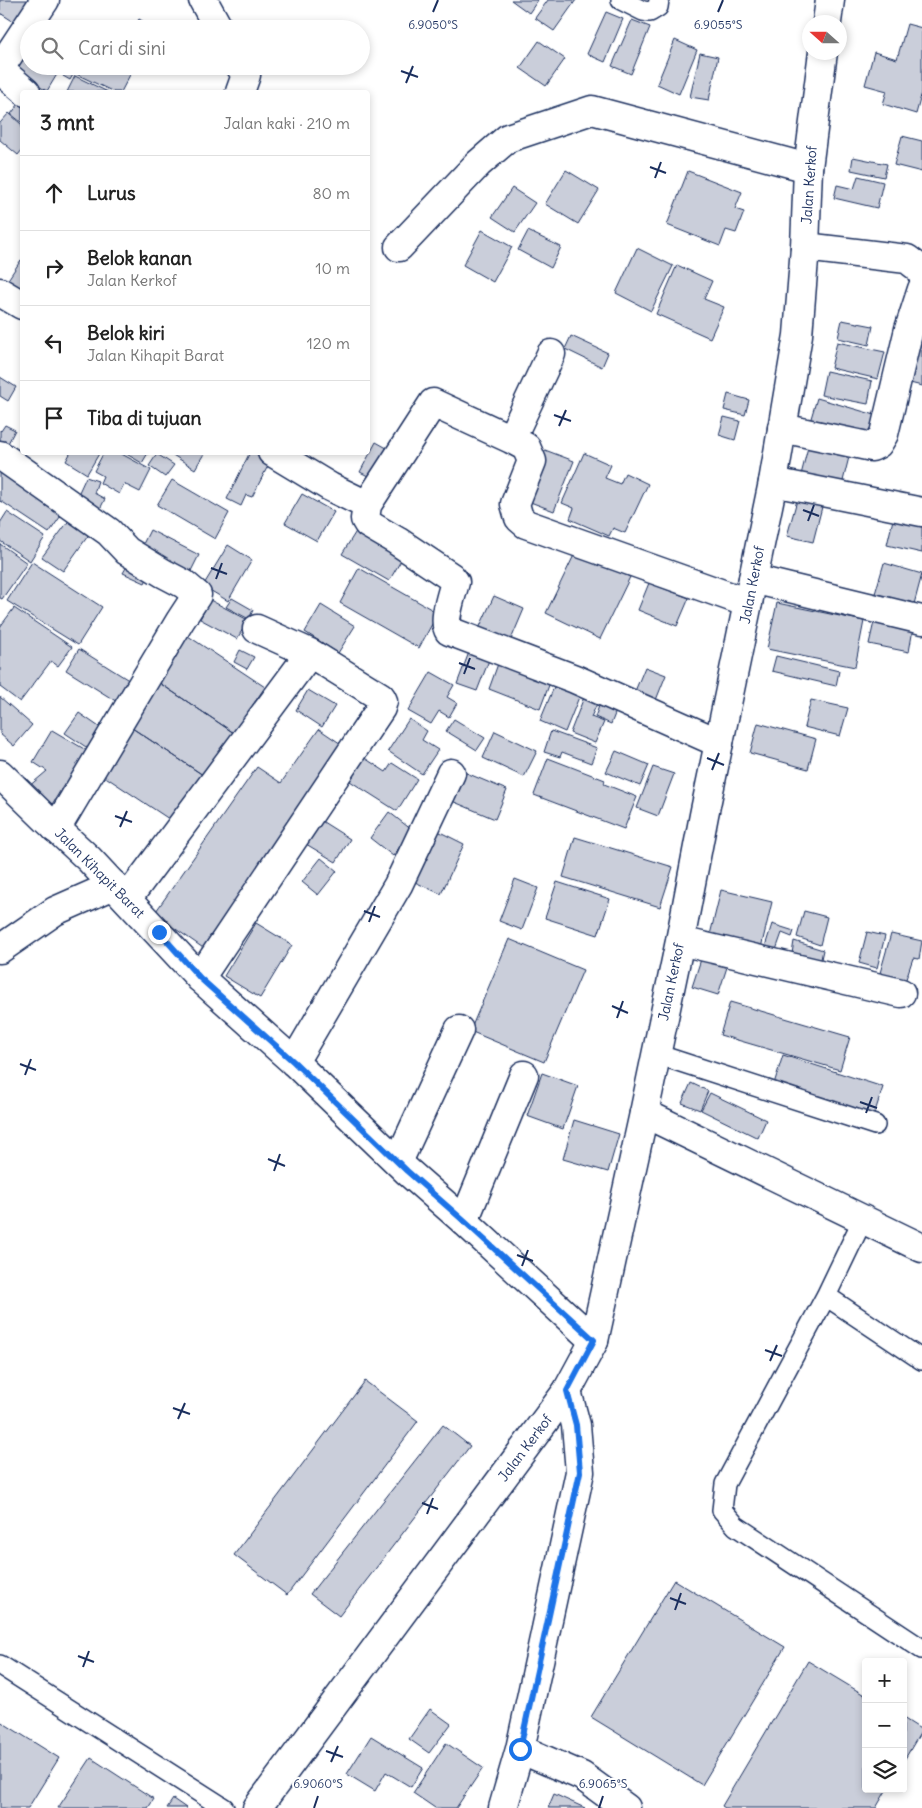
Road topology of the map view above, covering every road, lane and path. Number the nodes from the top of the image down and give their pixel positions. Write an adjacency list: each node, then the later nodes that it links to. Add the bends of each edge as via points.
1 (45, 0): 7 (street)
2 (203, 0): 8 (street)
3 (621, 0): 4 (lane, via 643,12 658,7)
4 (659, 0)
5 (830, 0): 6 (street)
6 (828, 15)
7 (32, 20)
8 (214, 20)
9 (20, 38): 11 (street)
10 (823, 60): 15 (street, Jalan Kerkof)
11 (0, 69): 13 (street)
12 (246, 75): 14 (street)
13 (24, 90)
14 (241, 90)
15 (808, 168): 16 (street, via 592,110 508,138 478,164); 17 (street, Jalan Kerkof)
16 (400, 247)
17 (805, 247): 18 (street, via 906,260 919,268); 23 (street, Jalan Kerkof, via 798,335)
18 (922, 274)
19 (922, 289): 23 (street, via 884,434 878,444 872,447)
20 (0, 292): 21 (street)
21 (20, 304)
22 (551, 354): 24 (street)
23 (782, 428): 27 (street, Jalan Kerkof)
24 (511, 439): 28 (street, via 433,404); 30 (street, via 526,447 532,461 515,504 519,518 526,524)
25 (0, 455): 37 (street, via 109,532 127,551 197,595)
26 (277, 455): 28 (street)
27 (773, 482): 29 (street); 30 (street, Jalan Kerkof)
28 (367, 505): 34 (street, via 365,519 368,524 455,582 446,617 449,631 575,679)
29 (922, 512)
30 (751, 591): 31 (street); 34 (street, Jalan Kerkof)
31 (922, 620)
32 (257, 629): 33 (street)
33 (310, 653): 38 (street); 41 (street, via 381,697 381,708)
34 (719, 743): 39 (street, Jalan Kerkof)
35 (451, 772): 45 (street, via 398,885)
36 (0, 774): 37 (street, Jalan Kihapit Barat)
37 (56, 829): 38 (street, Jalan Kihapit Barat)
38 (121, 892): 40 (street, via 55,911); 41 (street, Jalan Kihapit Barat)
39 (680, 941): 42 (street); 44 (street, Jalan Kerkof)
40 (0, 949)
41 (200, 978): 45 (street, Jalan Kihapit Barat)
42 (901, 993)
43 (459, 1030): 49 (street)
44 (656, 1054): 47 (street, Jalan Kerkof); 48 (lane)
45 (294, 1062): 49 (street, Jalan Kihapit Barat)
46 (524, 1075): 51 (street)
47 (644, 1113): 50 (street); 54 (street, Jalan Kerkof)
48 (875, 1125)
49 (398, 1162): 51 (street, Jalan Kihapit Barat)
50 (863, 1219): 52 (street); 53 (lane)
51 (464, 1221): 54 (street, Jalan Kihapit Barat)
52 (922, 1248)
53 (826, 1296): 55 (lane); 57 (lane, via 725,1484 722,1510 736,1526)
54 (594, 1340): 56 (street, Jalan Kerkof)
55 (922, 1360)
56 (567, 1391): 59 (street, via 576,1425 580,1472); 61 (street, Jalan Kerkof)
57 (922, 1649)
58 (0, 1665): 60 (lane)
59 (520, 1749): 62 (street); 63 (street, via 582,1776)
60 (224, 1808)
61 (257, 1808)
62 (502, 1808)
63 (626, 1808)

